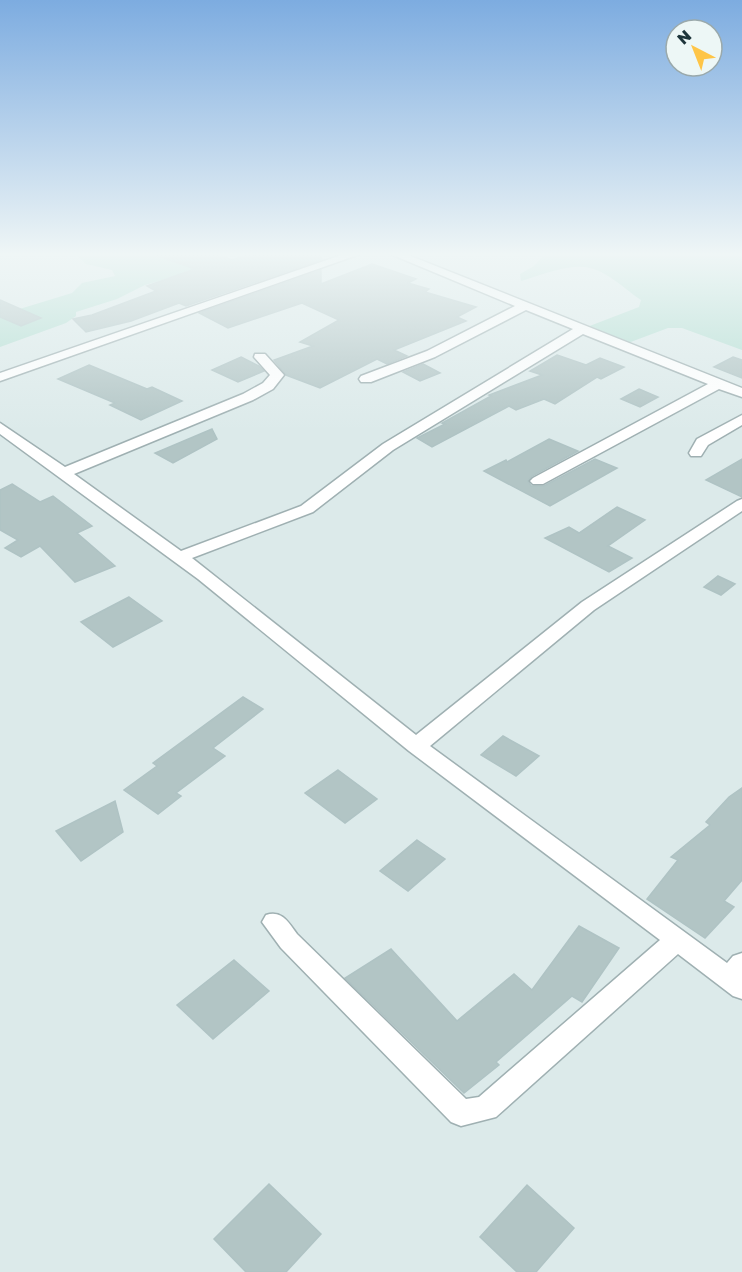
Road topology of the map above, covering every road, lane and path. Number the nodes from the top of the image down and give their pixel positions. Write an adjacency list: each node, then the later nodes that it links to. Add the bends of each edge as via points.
1 (187, 312): 6 (street)
2 (513, 312): 7 (street, via 431,354)
3 (541, 312): 4 (street)
4 (582, 329): 8 (street); 16 (street, via 388,447 307,509)
5 (260, 357): 13 (street, via 277,375 268,386)
6 (0, 377)
7 (366, 379)
8 (718, 384): 9 (street); 14 (street)
9 (742, 393)
10 (742, 419): 12 (street, via 702,442)
11 (0, 427): 13 (street)
12 (696, 453)
13 (64, 473): 16 (street)
14 (538, 481)
15 (742, 504): 17 (street, via 588,606)
16 (180, 557): 17 (street)
17 (416, 746): 19 (street)
18 (274, 922): 19 (street, via 461,1113 486,1108)
19 (677, 940): 20 (street)
20 (738, 976)

